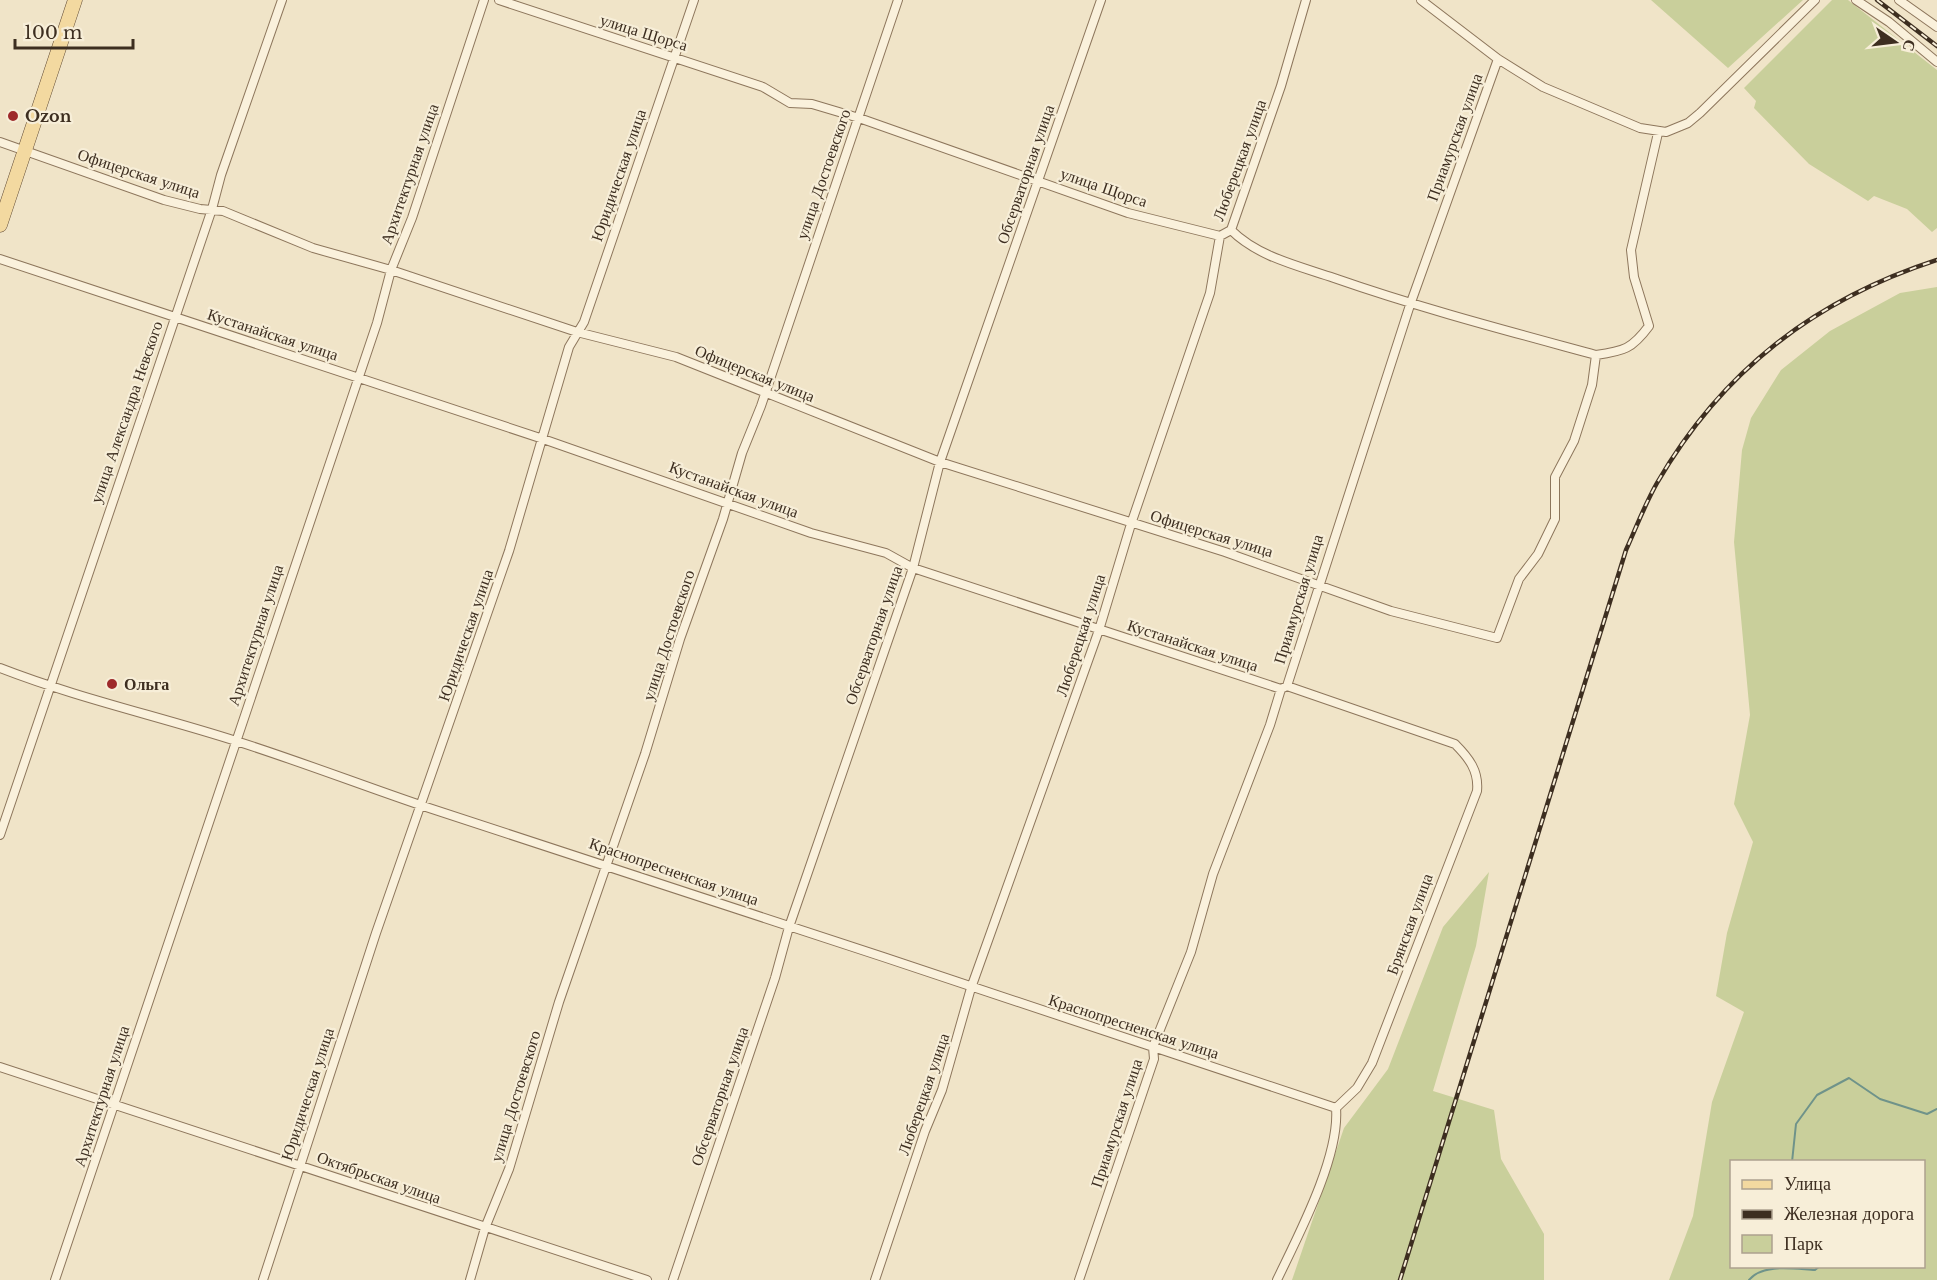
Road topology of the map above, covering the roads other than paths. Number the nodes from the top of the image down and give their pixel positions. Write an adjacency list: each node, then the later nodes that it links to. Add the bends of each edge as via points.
1 (75, 0): 20 (main road)
2 (282, 0): 22 (street, улица Александра Невского)
3 (484, 0): 27 (street, Архитектурная улица)
4 (499, 0): 14 (street, улица Щорса)
5 (694, 0): 14 (street, Юридическая улица)
6 (898, 0): 17 (street, улица Достоевского)
7 (1101, 0): 21 (street, Обсерваторная улица)
8 (1306, 0): 24 (street, Люберецкая улица)
9 (1421, 0): 15 (street)
10 (1856, 0): 16 (street)
11 (1899, 0): 13 (street)
12 (1812, 2): 18 (street, via 1700,113 1688,123)
13 (1937, 27)
14 (675, 57): 17 (street, улица Щорса, via 763,87 790,103 812,104); 30 (street, Юридическая улица, via 584,322)
15 (1498, 59): 18 (street, via 1544,87); 28 (street, Приамурская улица)
16 (1937, 62)
17 (859, 118): 21 (street, улица Щорса); 33 (street, улица Достоевского)
18 (1658, 133): 31 (street, via 1631,250 1634,277 1649,326 1638,342 1624,351)
19 (0, 142): 20 (street, Офицерская улица)
20 (25, 151): 22 (street, Офицерская улица, via 164,200); 23 (main road)
21 (1038, 181): 25 (street, улица Щорса, via 1128,213); 35 (street, Обсерваторная улица)
22 (212, 209): 27 (street, Офицерская улица, via 313,248); 29 (street, улица Александра Невского)
23 (0, 225)
24 (1231, 230): 25 (street); 28 (street, via 1241,240 1273,257)
25 (1220, 236): 37 (street, Люберецкая улица, via 1210,294)
26 (0, 259): 29 (street, Кустанайская улица)
27 (392, 270): 30 (street, Офицерская улица); 32 (street, Архитектурная улица)
28 (1410, 305): 31 (street); 39 (street, Приамурская улица)
29 (174, 317): 32 (street, Кустанайская улица); 42 (street, улица Александра Невского)
30 (577, 332): 33 (street, Офицерская улица, via 676,357); 34 (street, Юридическая улица, via 551,403)
31 (1596, 355): 39 (street, Офицерская улица, via 1592,385 1574,441 1555,477 1555,519 1538,554 1519,579 1497,638 1391,611)
32 (357, 378): 34 (street, Кустанайская улица); 44 (street, Архитектурная улица)
33 (764, 393): 35 (street, Офицерская улица); 36 (street, улица Достоевского)
34 (543, 439): 36 (street, Кустанайская улица); 46 (street, Юридическая улица, via 509,551)
35 (940, 462): 37 (street, Офицерская улица); 38 (street, Обсерваторная улица)
36 (728, 502): 38 (street, Кустанайская улица, via 811,533 886,553); 48 (street, улица Достоевского)
37 (1131, 524): 39 (street, Офицерская улица); 40 (street, Люберецкая улица)
38 (913, 568): 40 (street, Кустанайская улица); 49 (street, Обсерваторная улица)
39 (1319, 583): 43 (street, Приамурская улица)
40 (1099, 630): 43 (street, Кустанайская улица); 50 (street, Люберецкая улица)
41 (0, 668): 42 (street, Краснопресненская улица)
42 (49, 687): 44 (street, Краснопресненская улица); 47 (street, улица Александра Невского)
43 (1284, 687): 45 (street, Кустанайская улица); 51 (street, Приамурская улица, via 1213,874 1191,952)
44 (236, 741): 46 (street, Краснопресненская улица); 53 (street, Архитектурная улица)
45 (1455, 744): 54 (street, Брянская улица, via 1476,772 1477,791 1372,1063 1357,1088)
46 (420, 805): 48 (street, Краснопресненская улица); 55 (street, Юридическая улица)
47 (0, 835)
48 (605, 863): 49 (street, Краснопресненская улица); 56 (street, улица Достоевского, via 509,1169)
49 (789, 927): 50 (street, Краснопресненская улица); 61 (street, Обсерваторная улица)
50 (971, 988): 51 (street, Краснопресненская улица); 62 (street, Люберецкая улица, via 942,1090)
51 (1153, 1047): 54 (street, Краснопресненская улица); 63 (street, Приамурская улица, via 1154,1059)
52 (0, 1067): 53 (street, Октябрьская улица)
53 (115, 1106): 55 (street, Октябрьская улица); 57 (street, Архитектурная улица)
54 (1336, 1108): 64 (street, via 1332,1145 1314,1198)
55 (299, 1165): 56 (street, Октябрьская улица); 58 (street, Юридическая улица)
56 (485, 1228): 59 (street, улица Достоевского); 60 (street, Октябрьская улица)
57 (55, 1280)
58 (263, 1280)
59 (470, 1280)
60 (647, 1280)
61 (673, 1280)
62 (875, 1280)
63 (1079, 1280)
64 (1277, 1280)

